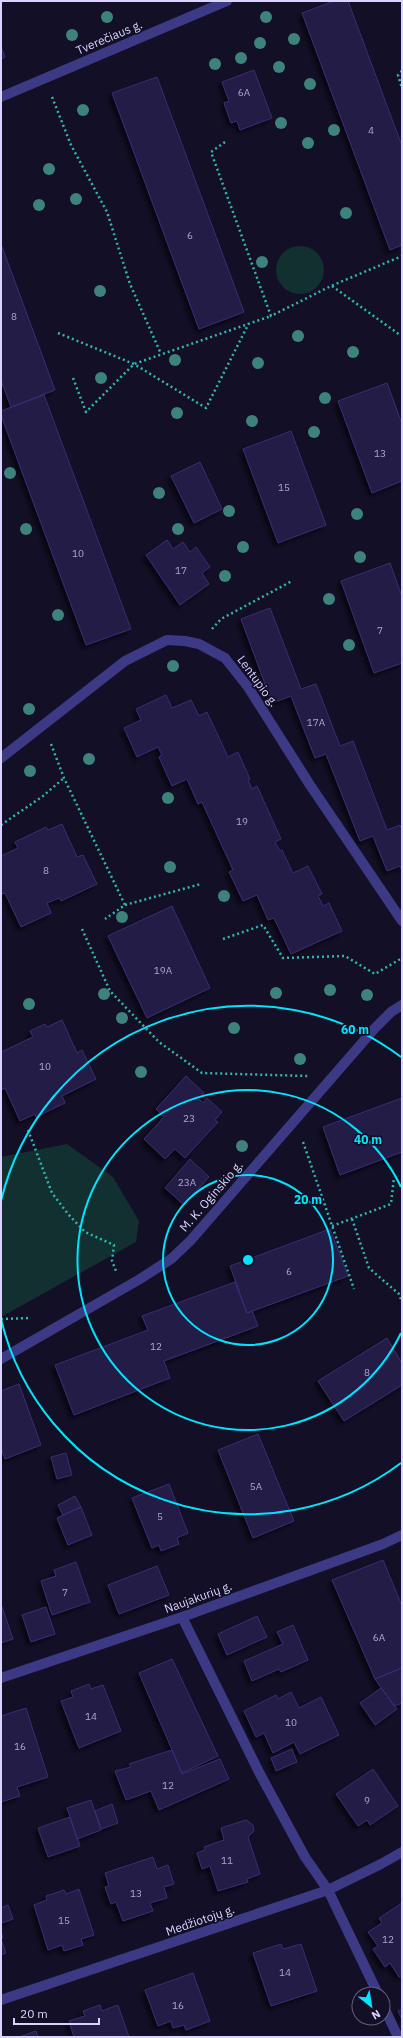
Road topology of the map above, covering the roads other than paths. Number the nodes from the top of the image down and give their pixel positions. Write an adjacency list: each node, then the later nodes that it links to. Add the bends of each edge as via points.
1 (227, 1): 2 (street, Tverečiaus g.)
2 (1, 97)
3 (1, 758): 4 (street, Lentupio g., via 125,661 167,640 199,644 225,658 248,686 310,785)
4 (402, 921)
5 (402, 1005): 6 (street, M. K. Oginskio g., via 375,1028 191,1240 171,1259 131,1285)
6 (1, 1359)
7 (402, 1535): 8 (street, Naujakurių g.)
8 (182, 1617): 9 (street, Naujakurių g.); 11 (street, via 260,1774 305,1857)
9 (1, 1678)
10 (402, 1852): 11 (street, Medžiotojų g.)
11 (328, 1890): 12 (street); 13 (street, Medžiotojų g.)
12 (374, 1986)
13 (1, 2000)
14 (391, 2022): 15 (street)
15 (398, 2037)

